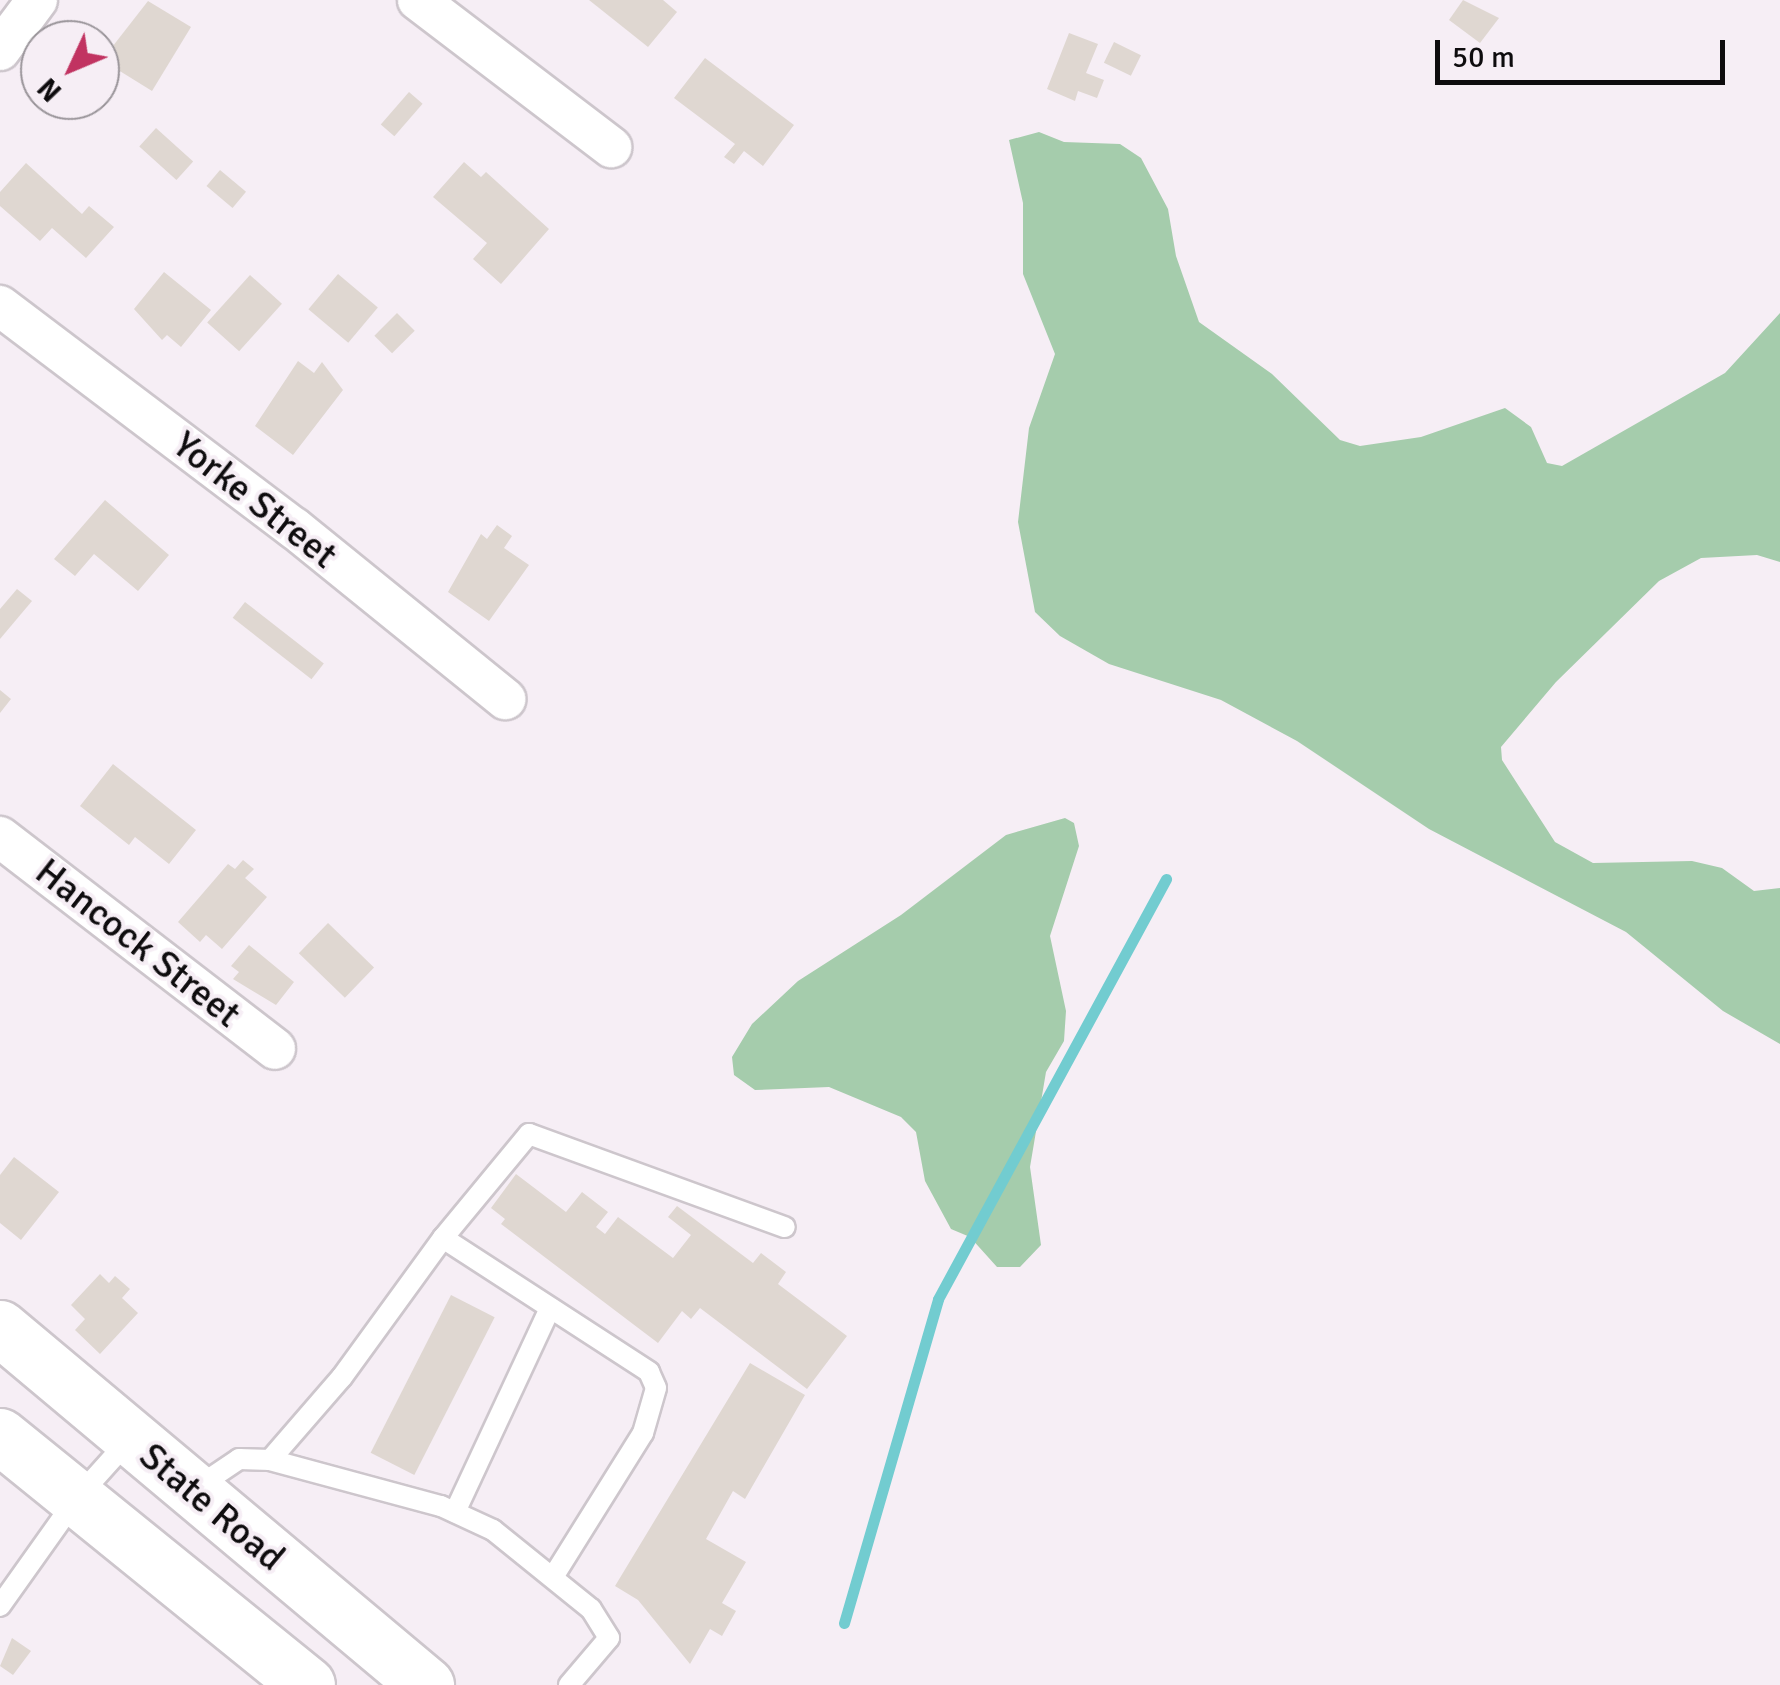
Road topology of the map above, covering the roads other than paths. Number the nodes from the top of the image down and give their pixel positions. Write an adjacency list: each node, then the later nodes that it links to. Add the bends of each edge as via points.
1 (37, 0): 3 (street)
2 (418, 0): 4 (street)
3 (0, 50)
4 (611, 147)
5 (0, 306): 6 (street, Yorke Street, via 294,528)
6 (505, 699)
7 (0, 837): 8 (street, Hancock Street)
8 (275, 1049)
9 (785, 1227): 10 (lane, via 528,1134)
10 (443, 1238): 11 (lane); 15 (lane, via 342,1377)
11 (550, 1308): 18 (lane); 19 (lane, via 649,1372 656,1388 643,1433)
12 (0, 1328): 14 (main road, State Road)
13 (0, 1436): 17 (main road, State Road)
14 (130, 1438): 16 (main road, State Road); 17 (lane)
15 (270, 1460): 16 (lane, via 240,1459); 18 (lane)
16 (192, 1490): 22 (main road, State Road)
17 (76, 1499): 20 (lane); 21 (main road, State Road)
18 (454, 1512): 19 (lane, via 493,1530)
19 (553, 1577): 23 (lane, via 591,1609 608,1638)
20 (0, 1606)
21 (307, 1685)
22 (426, 1685)
23 (569, 1685)

